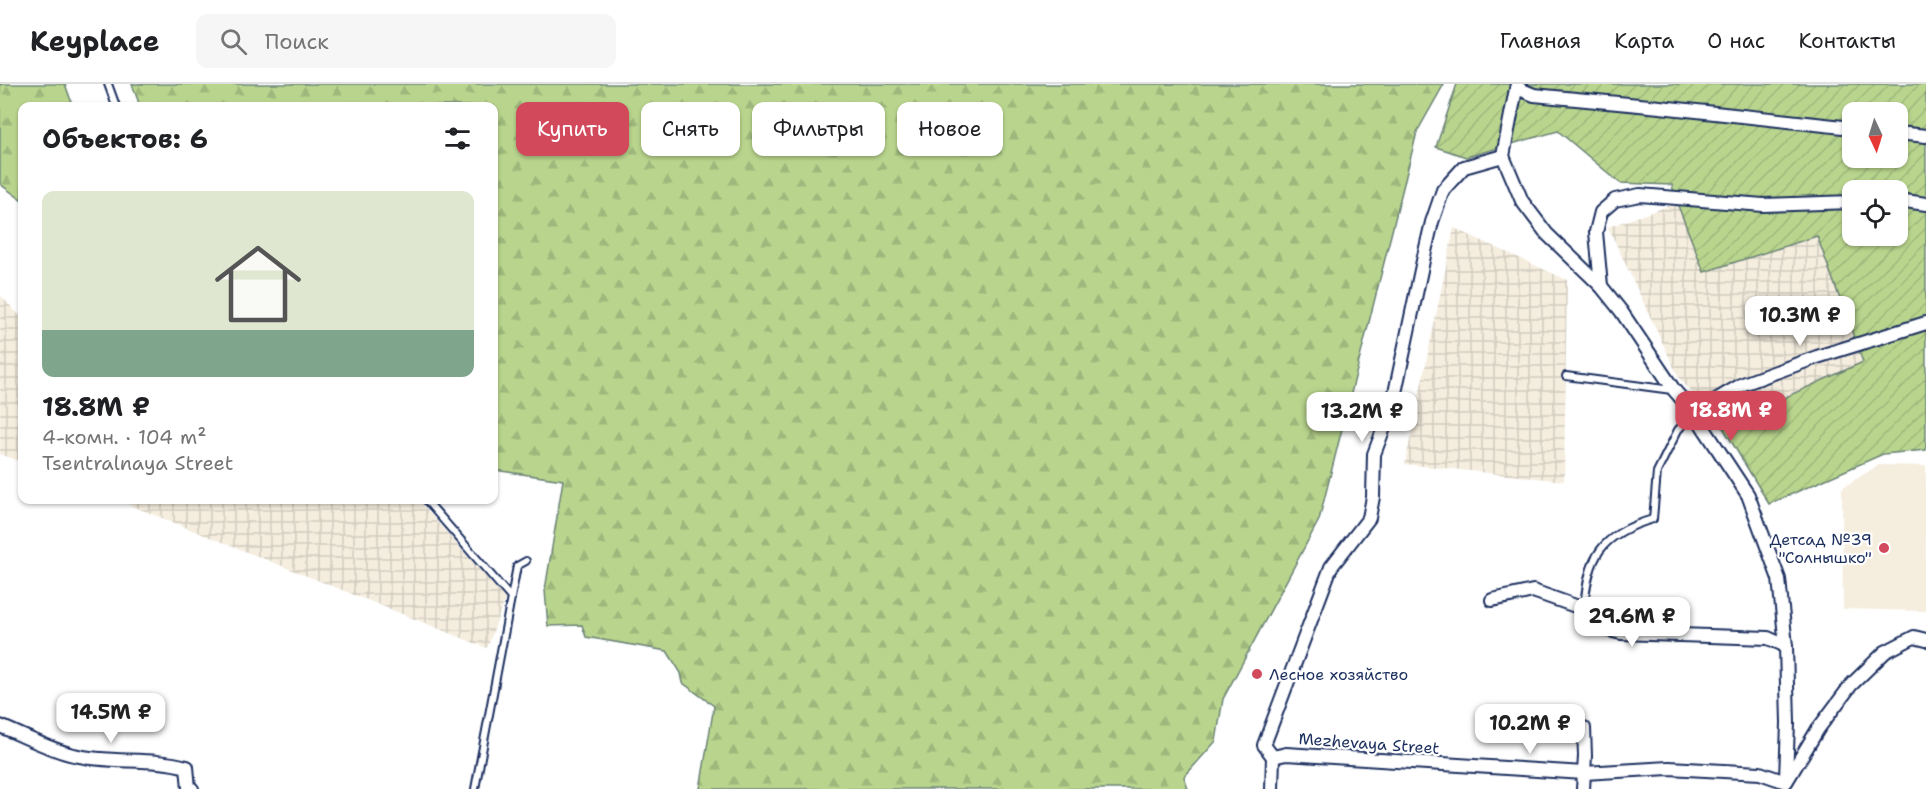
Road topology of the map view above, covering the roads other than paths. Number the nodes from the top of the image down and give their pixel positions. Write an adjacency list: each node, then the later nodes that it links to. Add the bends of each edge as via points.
1 (108, 84): 3 (lane)
2 (1517, 86): 4 (street, via 1534,95); 7 (street)
3 (115, 102)
4 (1842, 127)
5 (1908, 134): 6 (street)
6 (1926, 136)
7 (1503, 156): 11 (street, via 1522,201 1547,234); 25 (street, via 1464,167 1443,190 1424,256 1392,407 1374,454 1369,518 1331,567 1315,606 1264,745)
8 (1908, 201): 10 (street)
9 (1842, 202): 11 (street, via 1763,205 1640,195 1615,200 1601,212 1596,232)
10 (1926, 204)
11 (1601, 286): 14 (street)
12 (1926, 323): 15 (street, via 1743,384)
13 (1566, 376): 14 (lane)
14 (1674, 390): 15 (street)
15 (1694, 413): 20 (lane, via 1678,430 1657,472 1653,519 1632,525 1606,540 1591,566); 22 (street, via 1748,495 1779,579)
16 (429, 504): 18 (lane)
17 (526, 561): 18 (lane, via 517,566)
18 (511, 598): 29 (lane)
19 (1492, 600): 20 (street, via 1533,591)
20 (1584, 609): 22 (street, via 1597,627 1621,633 1768,638)
21 (1926, 640): 27 (street, via 1914,637 1885,652 1851,685 1818,729)
22 (1786, 646): 27 (street)
23 (0, 726): 28 (street, via 74,755 187,767)
24 (1584, 728): 26 (street)
25 (1273, 757): 26 (street, Mezhevaya Street, via 1286,754); 30 (street)
26 (1584, 773): 27 (street, Mezhevaya Street, via 1669,768 1760,773); 31 (street)
27 (1785, 786)
28 (192, 789)
29 (475, 789)
30 (1272, 789)
31 (1583, 789)

